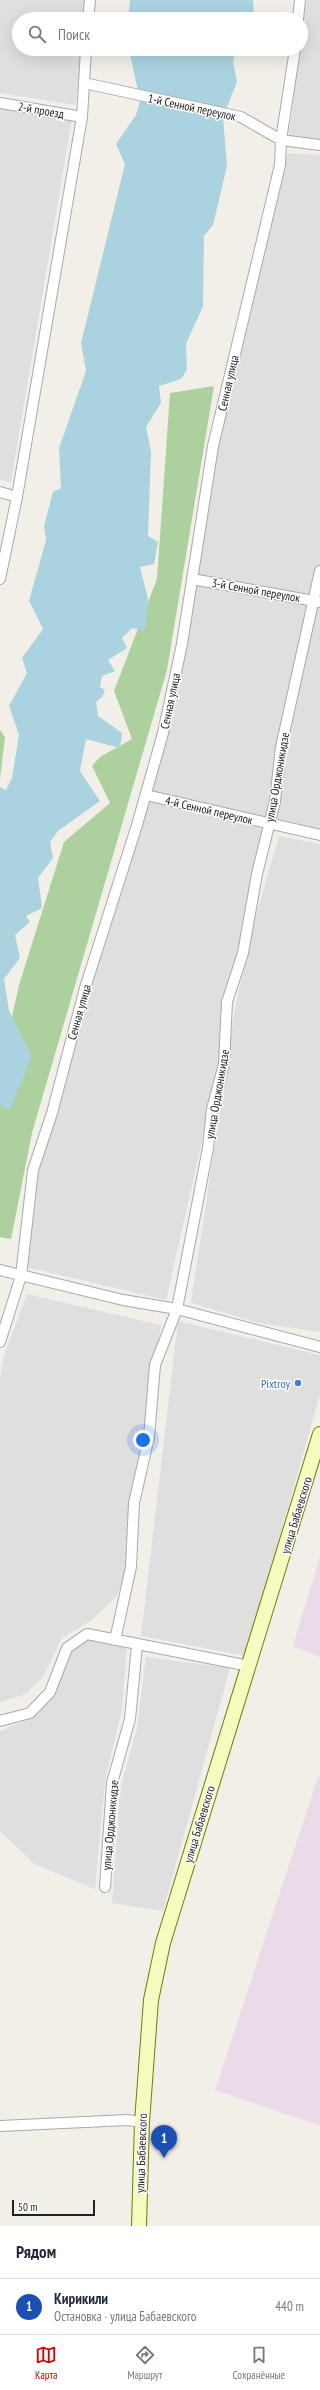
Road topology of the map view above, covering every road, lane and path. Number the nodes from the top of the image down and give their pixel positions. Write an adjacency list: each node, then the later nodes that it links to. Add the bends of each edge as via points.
1 (90, 0): 3 (street)
2 (300, 0): 4 (street)
3 (89, 12)
4 (299, 12)
5 (86, 56): 7 (street)
6 (294, 56): 10 (street, Сенная улица)
7 (84, 83): 9 (street); 10 (street, 1-й Сенной переулок, via 241,117)
8 (0, 103): 9 (street, 2-й проезд)
9 (82, 117): 13 (street)
10 (281, 140): 11 (street, 1-й Сенной переулок); 16 (street, Сенная улица, via 280,165 263,242 213,446)
11 (320, 145)
12 (0, 492): 13 (street)
13 (17, 497): 15 (street)
14 (320, 571): 17 (street, улица Орджоникидзе)
15 (0, 578)
16 (192, 579): 17 (street, 3-й Сенной переулок); 18 (street, Сенная улица, via 163,733)
17 (317, 602): 19 (street, улица Орджоникидзе, via 281,747 275,801)
18 (146, 795): 19 (street, 4-й Сенной переулок); 22 (street, Сенная улица, via 85,988 52,1113 33,1170)
19 (269, 824): 20 (street, 4-й Сенной переулок); 23 (street, улица Орджоникидзе, via 243,953 227,1002 224,1064 212,1110 208,1148)
20 (320, 835)
21 (0, 1270): 22 (street)
22 (21, 1276): 23 (street, via 123,1300); 24 (street, Сенная улица)
23 (177, 1309): 25 (street); 27 (street, улица Орджоникидзе, via 156,1365 150,1437 134,1503 131,1567)
24 (0, 1342)
25 (320, 1347)
26 (320, 1434): 29 (main road, улица Бабаевского)
27 (115, 1640): 28 (street); 30 (street, via 87,1634 67,1648 50,1692 30,1713)
28 (138, 1645): 29 (street); 31 (street, улица Орджоникидзе, via 130,1719 112,1783)
29 (249, 1666): 32 (main road, улица Бабаевского, via 163,1943 152,2000)
30 (0, 1721)
31 (105, 1887)
32 (142, 2122): 33 (street, via 126,2120); 34 (main road, улица Бабаевского)
33 (0, 2126)
34 (138, 2226)

